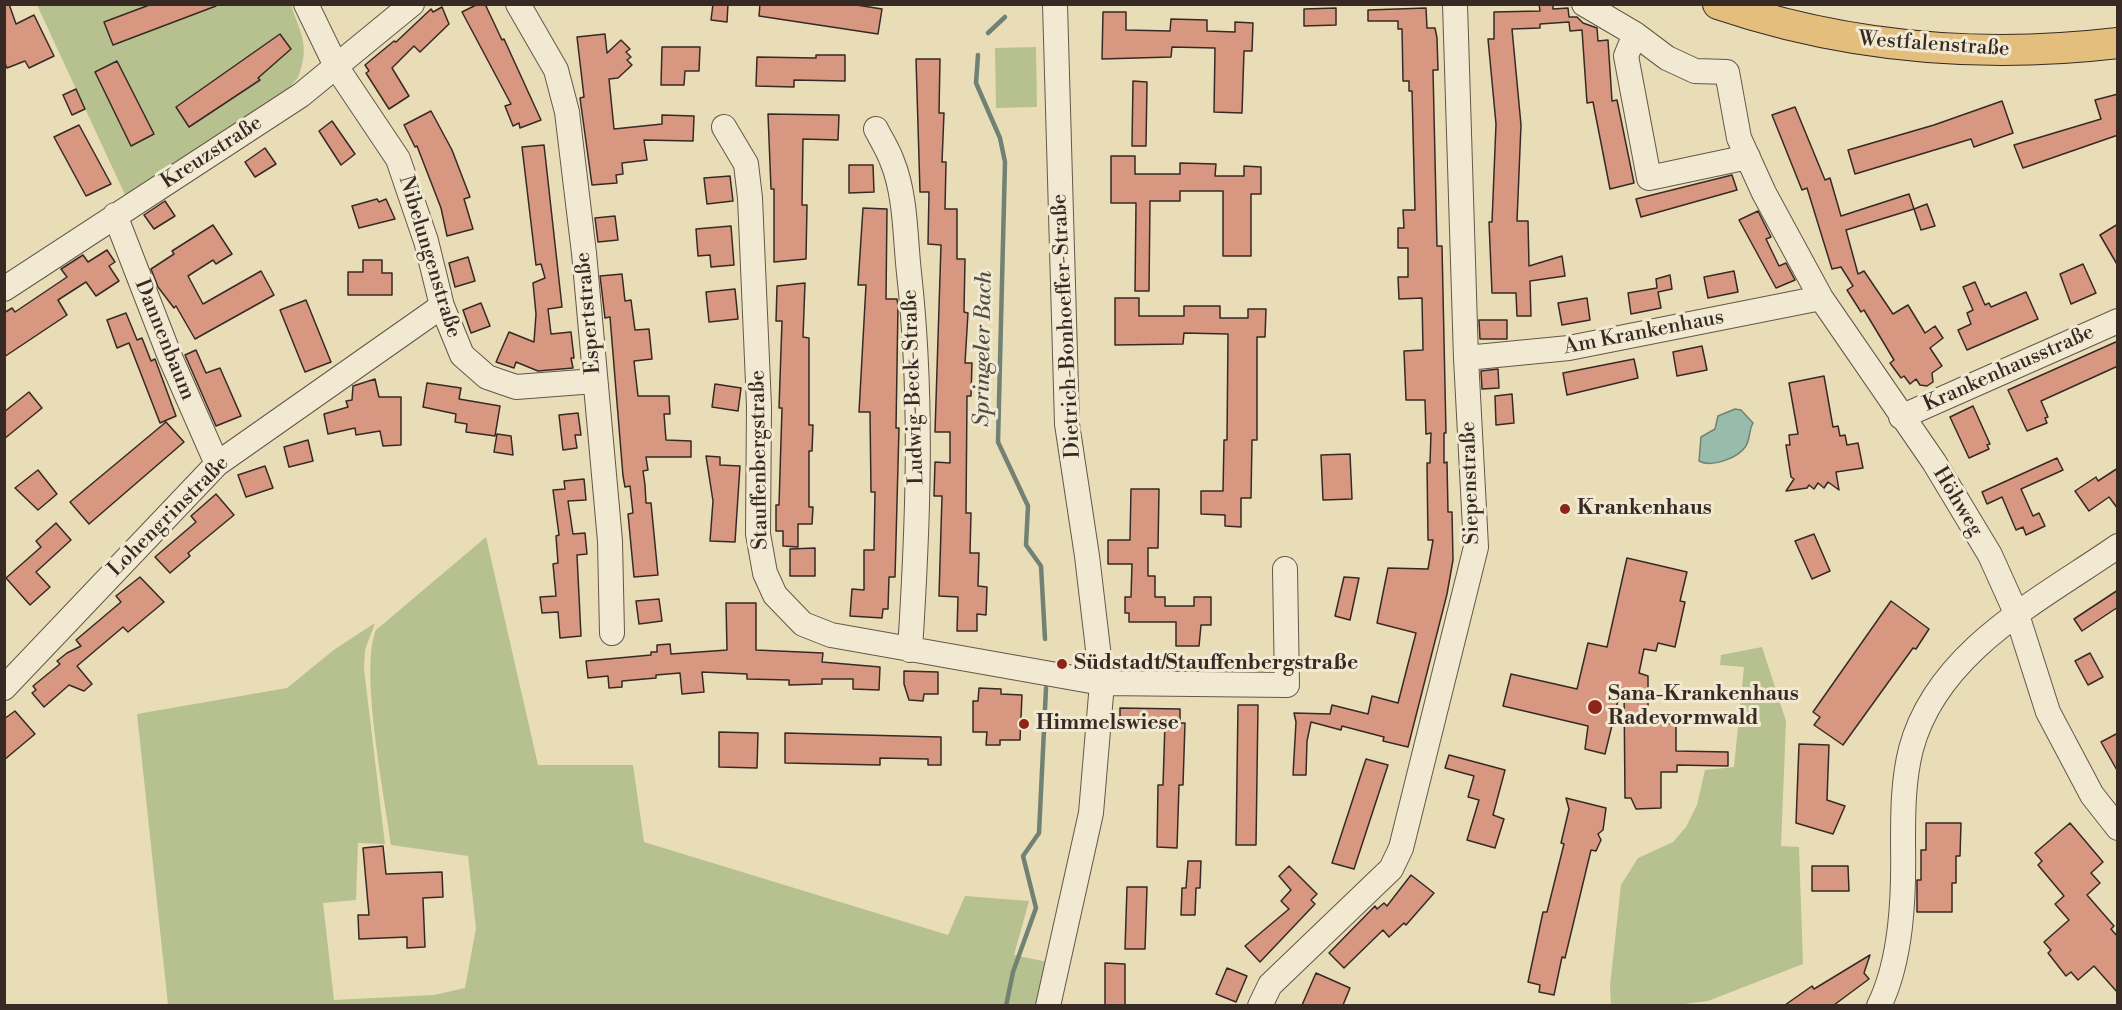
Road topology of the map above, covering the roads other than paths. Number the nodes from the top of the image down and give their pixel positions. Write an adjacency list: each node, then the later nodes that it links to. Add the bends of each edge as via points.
1 (306, 4): 10 (street, Nibelungenstraße)
2 (412, 4): 10 (street, Kreuzstraße)
3 (518, 4): 20 (street, Espertstraße, via 563,89 584,253)
4 (1055, 4): 29 (street, Dietrich-Bonhoeffer-Straße, via 1067,424)
5 (1455, 4): 19 (street, Siepenstraße)
6 (1584, 4): 8 (street)
7 (1718, 4): 9 (main road, Westfalenstraße, via 1822,34 1916,48 2024,51)
8 (1635, 34): 13 (street, Höhweg, via 1667,58 1695,71 1726,72 1739,138); 13 (street, via 1626,56 1649,178)
9 (2118, 43)
10 (337, 68): 14 (street, Kreuzstraße); 17 (street, Nibelungenstraße, via 398,159 426,241)
11 (724, 127): 27 (street, Stauffenbergstraße, via 746,164 750,198 759,406 758,534 765,573 775,595 803,624)
12 (876, 129): 27 (street, Ludwig-Beck-Straße, via 893,162 901,197 912,301 919,410)
13 (1748, 157): 16 (street, Höhweg)
14 (115, 215): 15 (street, Kreuzstraße); 22 (street, Dannenbaum)
15 (4, 289)
16 (1821, 298): 19 (street, Am Krankenhaus, via 1569,348); 21 (street, Höhweg)
17 (442, 306): 20 (street, Nibelungenstraße, via 462,355 496,381 525,388); 22 (street, Lohengrinstraße)
18 (2118, 321): 21 (street, Krankenhausstraße)
19 (1466, 358): 32 (street, Siepenstraße, via 1476,547 1401,848 1391,869 1270,985)
20 (595, 381): 26 (street, Espertstraße, via 610,542)
21 (1901, 417): 25 (street, Höhweg, via 1934,462 1990,555)
22 (217, 464): 28 (street, Lohengrinstraße)
23 (2118, 546): 25 (street)
24 (1285, 568): 29 (street, via 1287,685)
25 (2017, 615): 30 (street, Höhweg, via 2040,693 2057,732 2092,795); 33 (street, via 1954,669 1919,725 1903,800 1903,908 1895,953)
26 (612, 633)
27 (910, 651): 29 (street, Stauffenbergstraße)
28 (6, 682)
29 (1102, 683): 31 (street, Dietrich-Bonhoeffer-Straße, via 1091,813)
30 (2118, 828)
31 (1048, 1005)
32 (1260, 1005)
33 (1879, 1005)

